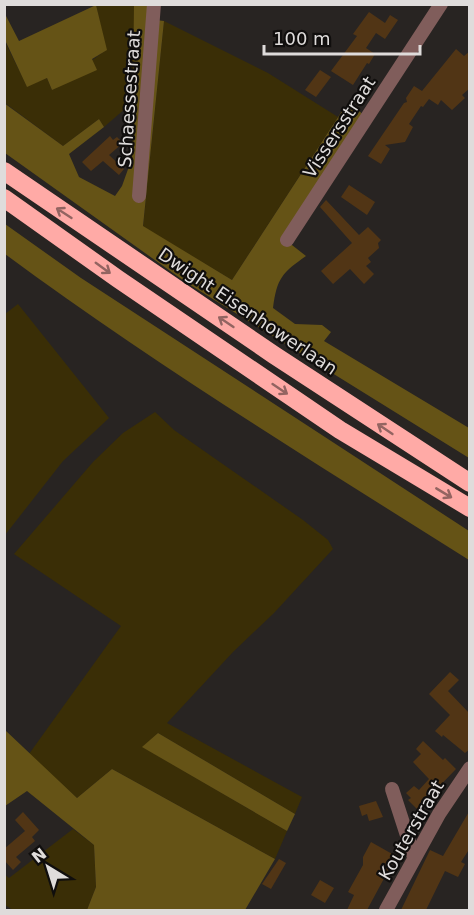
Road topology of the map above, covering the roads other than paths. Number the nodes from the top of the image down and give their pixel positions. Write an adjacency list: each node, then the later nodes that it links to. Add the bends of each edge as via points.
1 (154, 4): 4 (street, Schaessestraat)
2 (441, 4): 6 (street, Vissersstraat)
3 (4, 171): 7 (highway, Dwight Eisenhowerlaan, one-way to 3)
4 (139, 196)
5 (4, 198): 8 (highway, one-way to 8, via 340,430)
6 (287, 240)
7 (470, 483)
8 (470, 508)
9 (470, 768): 11 (street, Kouterstraat)
10 (392, 789): 11 (street)
11 (414, 857): 12 (street, Kouterstraat)
12 (386, 910)

